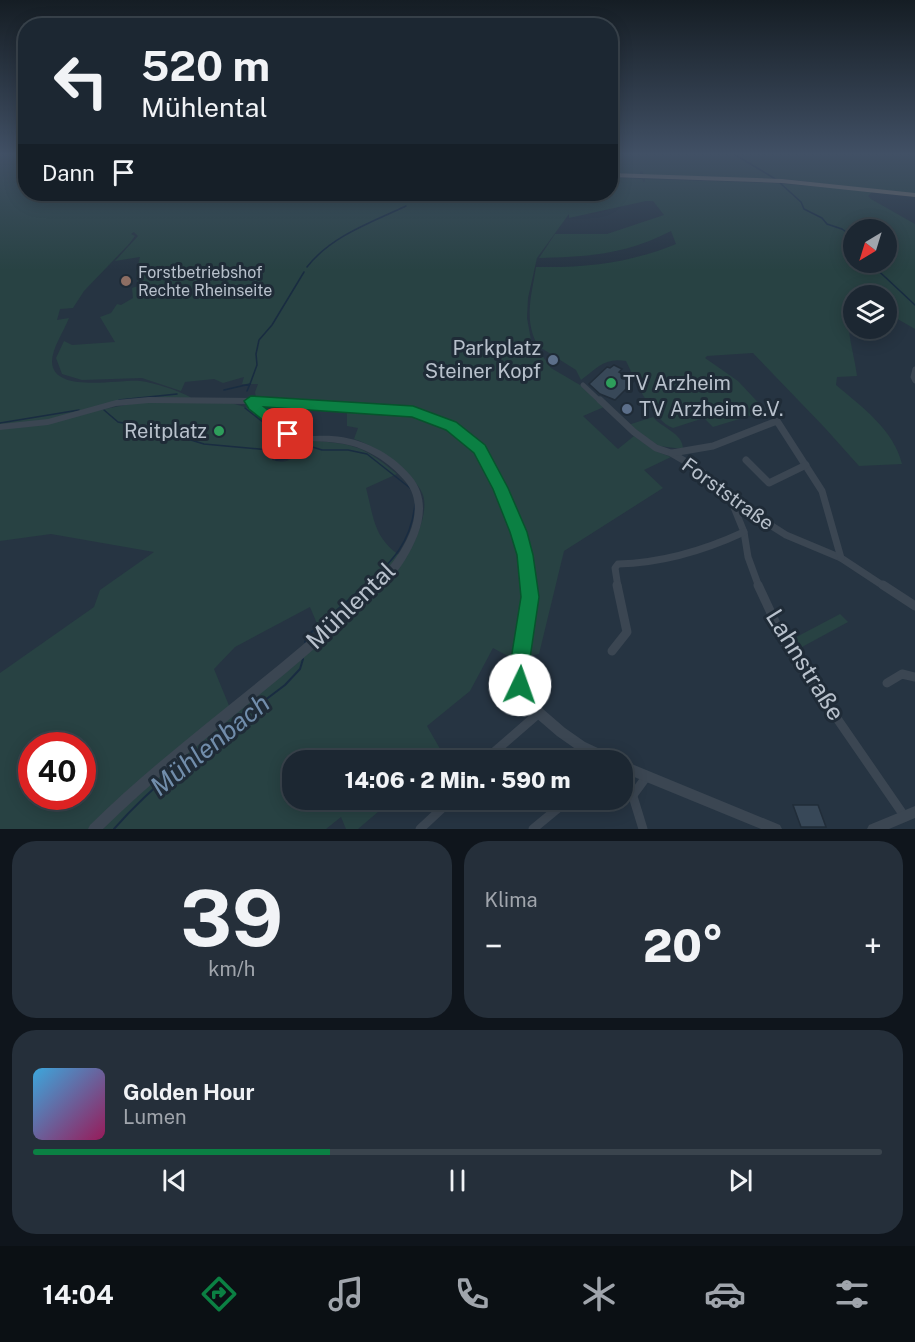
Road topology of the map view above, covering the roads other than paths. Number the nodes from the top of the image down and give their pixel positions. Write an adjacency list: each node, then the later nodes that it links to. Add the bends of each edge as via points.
1 (889, 193): 2 (highway)
2 (915, 196)
3 (915, 369): 4 (street)
4 (915, 381)
5 (583, 385): 8 (street, Forststraße, via 634,432 656,448)
6 (251, 401): 7 (street, via 131,401 48,422); 18 (street, via 413,412 451,426 480,449 497,480 525,555 530,597 520,685); 28 (street, Mühlental, via 290,435 350,441 386,460 417,492 419,506 413,532 397,564 365,598)
7 (0, 427)
8 (671, 453): 10 (street, via 714,446 777,421); 11 (street, Forststraße, via 702,472)
9 (747, 460): 10 (street, via 769,483)
10 (806, 465): 13 (street, via 822,491)
11 (731, 500): 12 (street, Lahnstraße); 13 (street, Forststraße, via 786,535)
12 (744, 532): 15 (street, via 684,556 645,564 618,564 615,576 627,632); 26 (street, Lahnstraße, via 760,590 785,643)
13 (841, 558): 14 (street, Forststraße)
14 (915, 606)
15 (612, 651)
16 (915, 677): 17 (street, via 902,674)
17 (887, 683)
18 (539, 714): 19 (street); 20 (street)
19 (497, 750)
20 (588, 750)
21 (633, 770): 22 (street)
22 (648, 775): 23 (street); 32 (street)
23 (633, 795): 31 (street)
24 (441, 810): 29 (street)
25 (556, 810): 30 (street)
26 (910, 815): 27 (street)
27 (892, 826): 33 (street)
28 (94, 829)
29 (420, 829)
30 (533, 829)
31 (644, 829)
32 (776, 829)
33 (873, 829)

